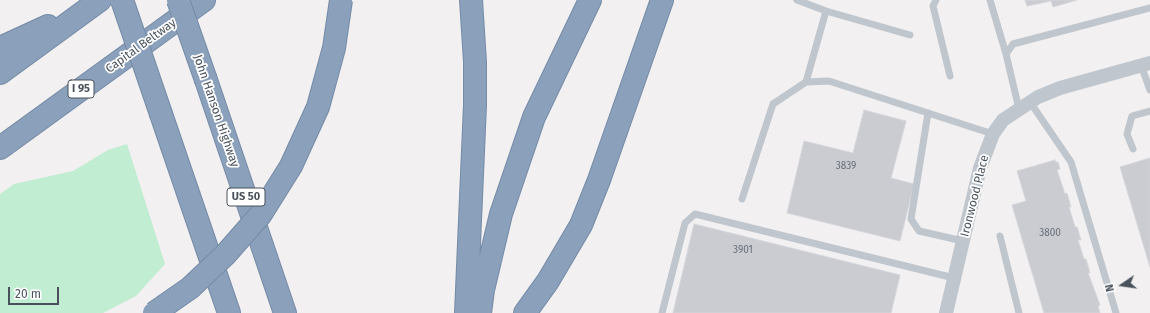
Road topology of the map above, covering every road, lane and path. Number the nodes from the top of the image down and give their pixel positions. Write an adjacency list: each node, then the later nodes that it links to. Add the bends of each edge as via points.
1 (99, 0): 15 (highway); 18 (highway)
2 (122, 0): 33 (highway, bridge)
3 (178, 0): 34 (highway, John Hanson Highway / US 50, bridge)
4 (204, 0): 26 (highway, Capital Beltway / I 95)
5 (341, 0): 32 (highway, bridge, via 334,48 318,107 291,166 261,214 225,255 190,288)
6 (471, 0): 35 (highway, via 475,105)
7 (590, 0): 36 (highway, via 534,117 501,214)
8 (662, 0): 37 (highway, via 581,225 548,282)
9 (797, 0): 13 (lane)
10 (936, 0): 19 (lane, via 933,6)
11 (990, 0): 16 (lane)
12 (1150, 8): 16 (lane, via 1013,44)
13 (826, 11): 14 (lane); 20 (lane)
14 (910, 35)
15 (0, 48)
16 (1006, 54): 22 (lane)
17 (1146, 64): 21 (lane); 22 (street, Ironwood Place, via 1060,88)
18 (0, 73)
19 (950, 76)
20 (806, 82): 24 (lane, via 829,81); 28 (lane, via 773,104)
21 (1150, 90)
22 (1025, 105): 25 (street, Ironwood Place, via 1003,120); 41 (lane, via 1071,162)
23 (1150, 111): 27 (lane, via 1132,116 1127,134)
24 (928, 113): 25 (lane); 30 (lane, via 911,219 919,231)
25 (993, 134): 30 (street, Ironwood Place, via 980,168)
26 (0, 148)
27 (1133, 149)
28 (742, 199)
29 (1000, 236): 40 (lane)
30 (963, 241): 31 (street, Ironwood Place)
31 (954, 278): 38 (lane, via 695,214 685,223); 39 (street, Ironwood Place)
32 (154, 313)
33 (229, 313)
34 (285, 313)
35 (466, 313)
36 (480, 313)
37 (525, 313)
38 (662, 313)
39 (946, 313)
40 (1019, 313)
41 (1116, 313)

